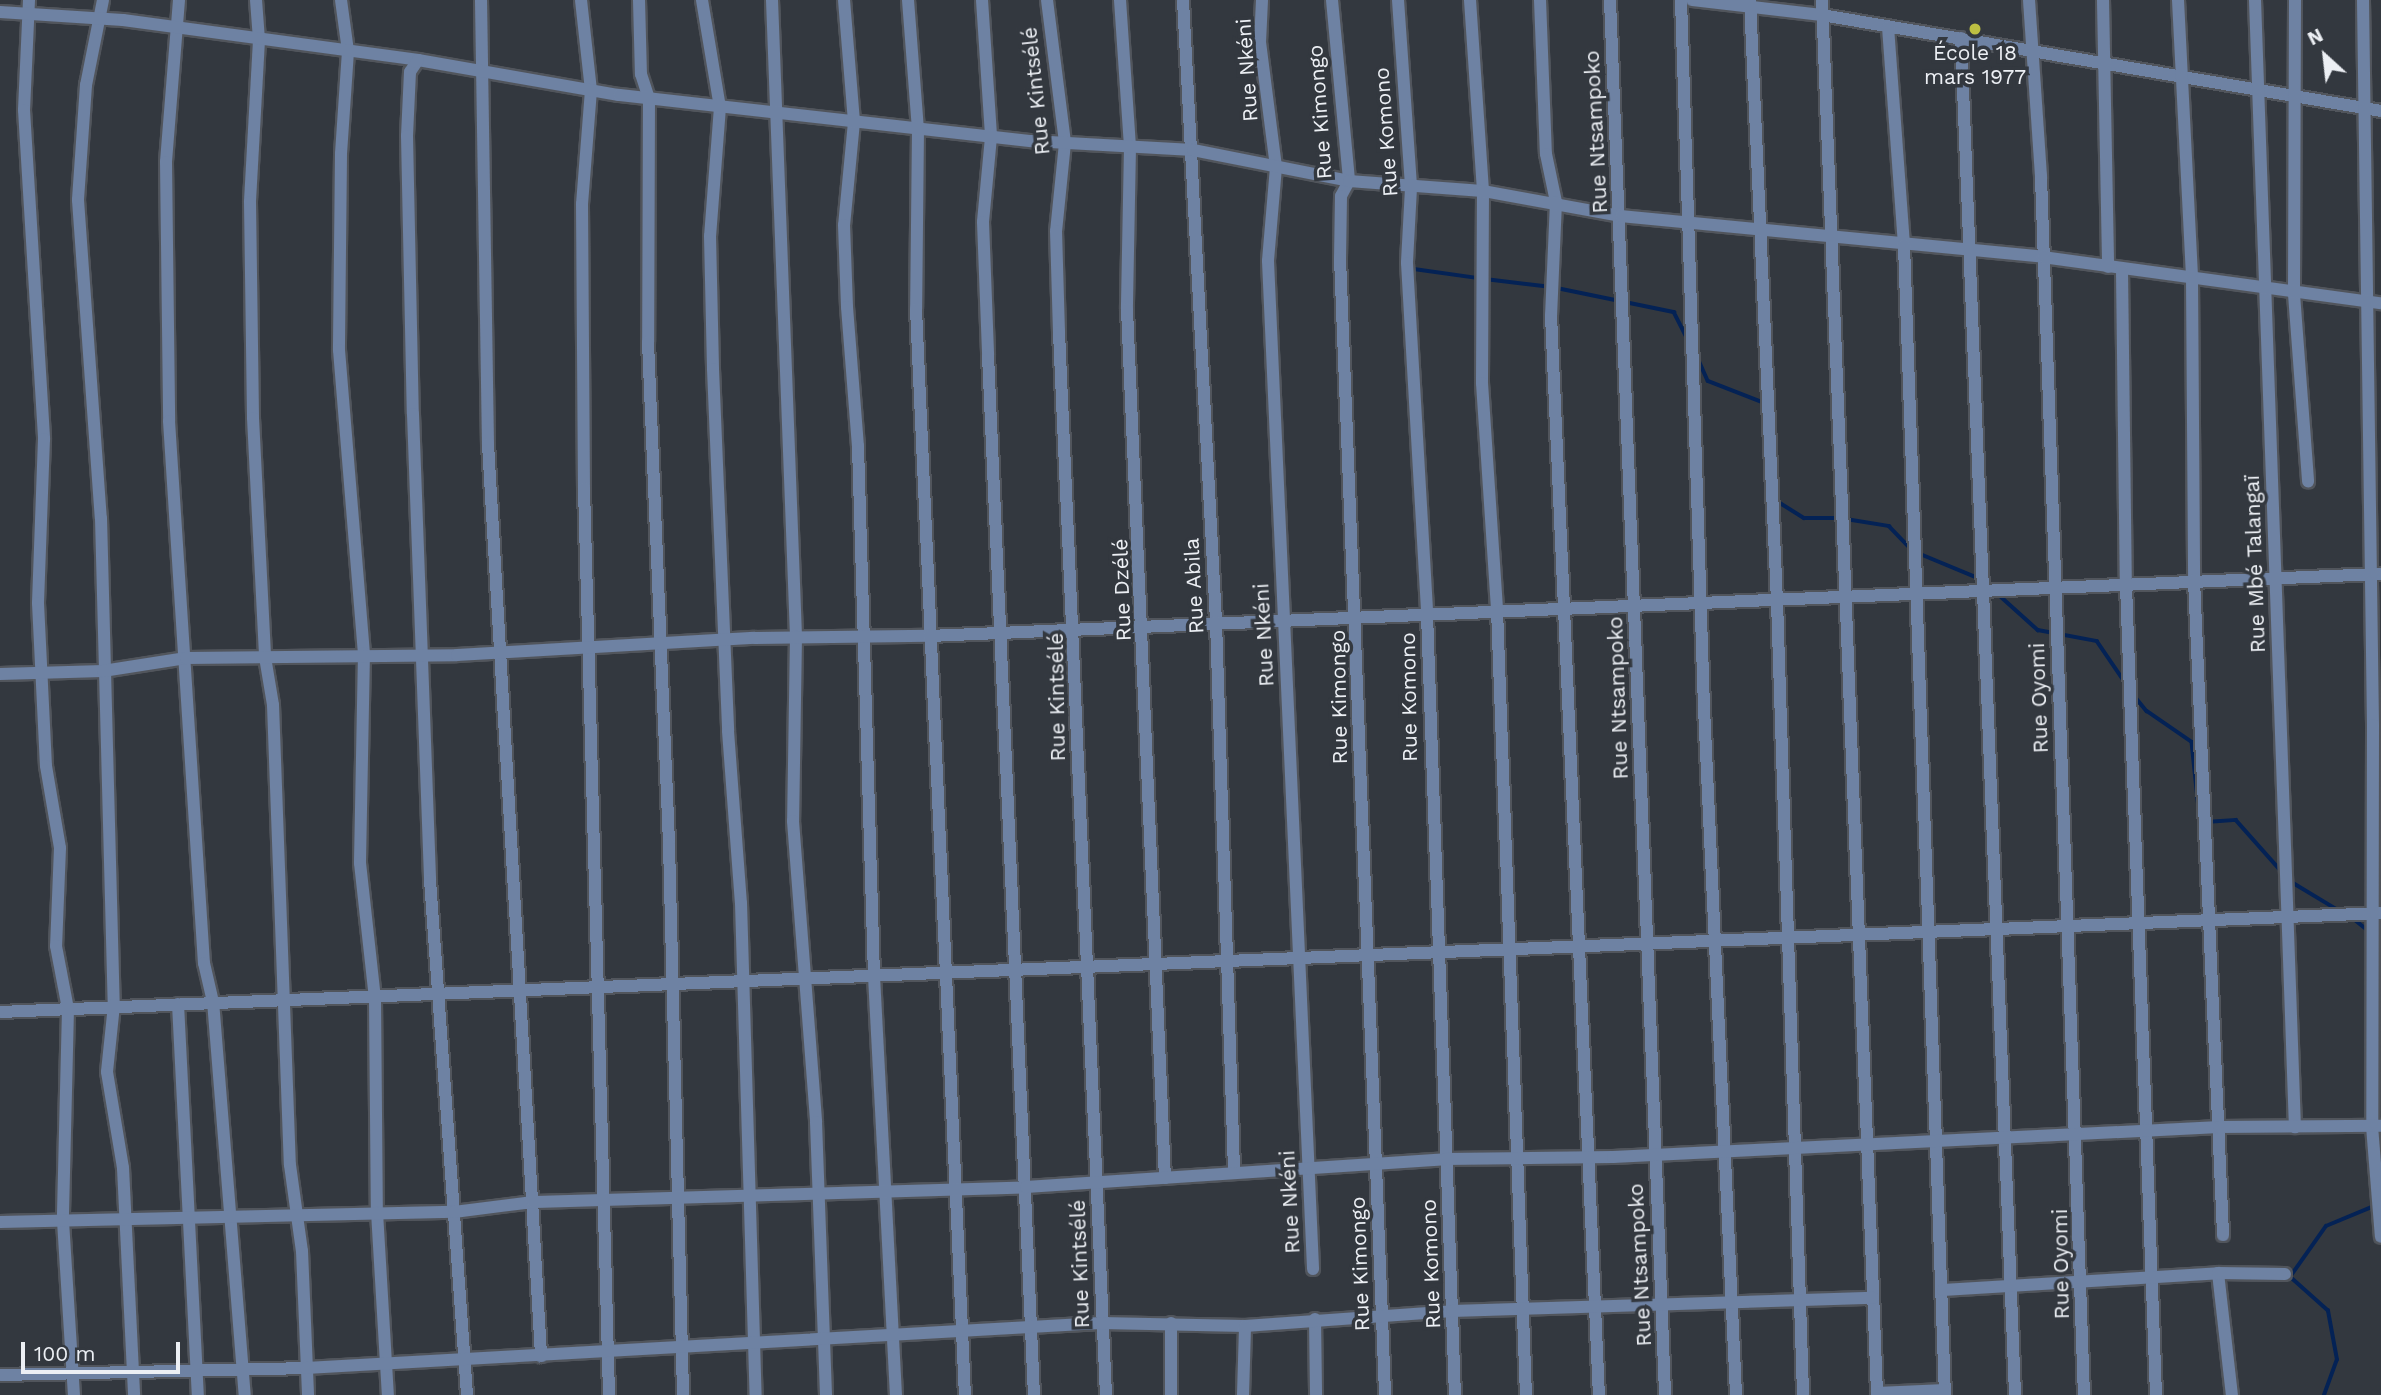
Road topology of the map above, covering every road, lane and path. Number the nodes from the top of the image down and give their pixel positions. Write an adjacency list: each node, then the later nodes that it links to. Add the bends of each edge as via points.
1 (29, 0): 34 (street)
2 (103, 0): 36 (street)
3 (179, 0): 38 (street)
4 (256, 0): 40 (street)
5 (341, 0): 41 (street)
6 (481, 0): 45 (street)
7 (581, 0): 47 (street)
8 (639, 0): 49 (street, via 641,74)
9 (702, 0): 51 (street)
10 (772, 0): 54 (street)
11 (844, 0): 55 (street)
12 (908, 0): 56 (street)
13 (982, 0): 57 (street)
14 (1048, 0): 58 (street, Rue Kintsélé)
15 (1120, 0): 59 (street, Rue Dzélé)
16 (1183, 0): 60 (street, Rue Abila)
17 (1262, 0): 61 (street, Rue Nkéni, via 1260,42)
18 (1332, 0): 62 (street, Rue Kimongo)
19 (1398, 0): 63 (street, Rue Komono)
20 (1470, 0): 64 (street)
21 (1540, 0): 65 (street, via 1546,154)
22 (1610, 0): 66 (street, Rue Ntsampoko)
23 (1681, 0): 67 (street)
24 (1692, 0): 32 (street)
25 (1822, 0): 35 (street)
26 (2029, 0): 42 (street, Rue Oyomi)
27 (2103, 0): 44 (street)
28 (2178, 0): 46 (street)
29 (2255, 0): 48 (street, Rue Mbé Talangaï)
30 (2295, 0): 50 (street)
31 (2363, 0): 52 (street)
32 (1750, 4): 35 (street); 68 (street)
33 (0, 12): 34 (street)
34 (31, 14): 36 (street); 111 (street, via 24,110 44,439)
35 (1822, 15): 37 (street); 69 (street)
36 (101, 19): 38 (street); 112 (street, via 86,85 78,200 101,518)
37 (1888, 27): 39 (street); 70 (street)
38 (180, 30): 40 (street); 110 (street, via 172,47 164,246 169,421)
39 (1961, 38): 42 (street); 71 (street)
40 (260, 40): 41 (street); 109 (street, via 250,202)
41 (348, 51): 43 (street); 106 (street, via 341,154 339,351)
42 (2033, 54): 44 (street); 72 (street, Rue Oyomi)
43 (418, 60): 45 (street); 108 (street, via 410,72 407,136)
44 (2105, 64): 46 (street); 73 (street)
45 (483, 72): 47 (street); 107 (street, via 488,444)
46 (2182, 78): 48 (street); 75 (street)
47 (591, 90): 49 (street); 105 (street, via 582,204)
48 (2257, 92): 50 (street); 76 (street, Rue Mbé Talangaï)
49 (649, 98): 51 (street); 104 (street, via 648,342)
50 (2297, 98): 52 (street); 77 (street)
51 (720, 107): 54 (street); 103 (street, via 710,236)
52 (2364, 108): 53 (street); 78 (street)
53 (2381, 111)
54 (780, 113): 55 (street); 101 (street, via 778,237)
55 (854, 121): 56 (street); 100 (street, via 844,225)
56 (918, 129): 57 (street); 102 (street, via 916,309)
57 (990, 137): 58 (street); 99 (street, via 983,222)
58 (1065, 143): 59 (street); 98 (street, Rue Kintsélé, via 1056,231)
59 (1130, 147): 60 (street); 97 (street, Rue Dzélé, via 1127,309)
60 (1193, 150): 61 (street); 96 (street, Rue Abila)
61 (1276, 167): 62 (street); 95 (street, Rue Nkéni, via 1268,261)
62 (1349, 181): 63 (street); 94 (street, Rue Kimongo, via 1341,196 1340,258)
63 (1411, 188): 64 (street); 93 (street, Rue Komono, via 1407,262)
64 (1483, 191): 65 (street); 92 (street, via 1482,383)
65 (1556, 202): 66 (street); 90 (street, via 1551,315)
66 (1621, 216): 67 (street); 91 (street, Rue Ntsampoko)
67 (1686, 223): 68 (street); 89 (street)
68 (1760, 230): 69 (street); 88 (street)
69 (1829, 236): 70 (street); 87 (street)
70 (1903, 244): 71 (street); 86 (street)
71 (1973, 252): 72 (street); 85 (street)
72 (2043, 257): 73 (street); 84 (street, Rue Oyomi)
73 (2108, 267): 74 (street)
74 (2122, 270): 75 (street); 83 (street)
75 (2192, 278): 76 (street); 82 (street)
76 (2264, 290): 77 (street); 81 (street, Rue Mbé Talangaï)
77 (2294, 293): 78 (street); 79 (street)
78 (2375, 303): 80 (street)
79 (2308, 481)
80 (2375, 574): 81 (street); 114 (street)
81 (2275, 579): 82 (street); 115 (street, Rue Mbé Talangaï)
82 (2194, 580): 83 (street); 116 (street)
83 (2126, 585): 84 (street); 117 (street)
84 (2055, 587): 85 (street); 118 (street, Rue Oyomi)
85 (1984, 589): 86 (street); 119 (street)
86 (1913, 592): 87 (street); 120 (street)
87 (1844, 598): 88 (street); 121 (street)
88 (1777, 601): 89 (street); 122 (street)
89 (1702, 603): 91 (street); 123 (street)
90 (1565, 605): 91 (street); 92 (street); 125 (street)
91 (1634, 605): 124 (street, Rue Ntsampoko)
92 (1497, 609): 93 (street); 126 (street)
93 (1427, 614): 94 (street); 127 (street, Rue Komono)
94 (1357, 618): 95 (street); 128 (street, Rue Kimongo)
95 (1282, 620): 96 (street); 129 (street, Rue Nkéni)
96 (1216, 622): 97 (street); 130 (street, Rue Abila)
97 (1142, 624): 98 (street); 132 (street, Rue Dzélé)
98 (1074, 627): 99 (street); 133 (street, Rue Kintsélé)
99 (999, 629): 102 (street); 131 (street)
100 (863, 634): 101 (street); 102 (street); 135 (street)
101 (796, 636): 103 (street); 136 (street, via 793,821)
102 (929, 636): 134 (street, via 940,744)
103 (725, 640): 104 (street); 137 (street, via 741,903)
104 (660, 643): 105 (street); 138 (street)
105 (589, 648): 107 (street); 139 (street)
106 (364, 653): 108 (street); 109 (street); 142 (street, via 360,863)
107 (501, 653): 108 (street); 140 (street)
108 (422, 654): 141 (street)
109 (265, 657): 110 (street); 144 (street, via 273,705)
110 (186, 658): 112 (street); 143 (street, via 203,948)
111 (40, 669): 112 (street); 113 (street); 147 (street, via 46,766 60,848 57,953)
112 (103, 671): 146 (street)
113 (0, 674)
114 (2377, 913): 115 (street); 149 (street)
115 (2288, 918): 116 (street); 151 (street, Rue Mbé Talangaï)
116 (2208, 924): 117 (street); 150 (street)
117 (2138, 927): 118 (street); 152 (street)
118 (2066, 928): 119 (street); 153 (street, Rue Oyomi)
119 (1997, 930): 120 (street); 154 (street)
120 (1929, 932): 121 (street); 155 (street)
121 (1858, 934): 122 (street); 156 (street)
122 (1787, 936): 123 (street); 157 (street)
123 (1718, 937): 124 (street); 158 (street)
124 (1648, 940): 125 (street); 159 (street, Rue Ntsampoko)
125 (1577, 944): 126 (street); 161 (street)
126 (1506, 948): 127 (street); 160 (street)
127 (1437, 955): 128 (street); 162 (street, Rue Komono)
128 (1365, 957): 129 (street); 163 (street, Rue Kimongo)
129 (1297, 958): 130 (street); 164 (street, Rue Nkéni)
130 (1227, 962): 132 (street); 165 (street, Rue Abila)
131 (1016, 967): 133 (street); 134 (street); 169 (street)
132 (1158, 967): 133 (street); 166 (street, Rue Dzélé)
133 (1086, 968): 167 (street, Rue Kintsélé)
134 (947, 970): 135 (street); 168 (street)
135 (874, 976): 136 (street); 170 (street)
136 (806, 978): 137 (street); 171 (street)
137 (740, 981): 138 (street); 172 (street)
138 (673, 984): 139 (street); 173 (street)
139 (598, 987): 140 (street); 174 (street)
140 (519, 994): 141 (street); 175 (street)
141 (438, 996): 142 (street); 178 (street)
142 (375, 999): 144 (street); 177 (street)
143 (213, 1001): 144 (street); 145 (street); 180 (street)
144 (286, 1001): 176 (street)
145 (177, 1004): 146 (street); 179 (street)
146 (114, 1005): 147 (street); 181 (street, via 107,1072 123,1168)
147 (68, 1009): 148 (street); 182 (street)
148 (0, 1012)
149 (2376, 1126): 151 (street); 185 (street)
150 (2219, 1127): 151 (street); 152 (street); 184 (street)
151 (2295, 1127)
152 (2146, 1131): 153 (street); 189 (street)
153 (2075, 1133): 154 (street); 190 (street, Rue Oyomi)
154 (2006, 1137): 155 (street); 191 (street)
155 (1936, 1140): 156 (street); 192 (street)
156 (1866, 1144): 157 (street); 193 (street)
157 (1795, 1147): 158 (street); 194 (street)
158 (1725, 1150): 159 (street); 195 (street)
159 (1654, 1155): 161 (street); 196 (street, Rue Ntsampoko)
160 (1518, 1158): 161 (street); 162 (street); 198 (street)
161 (1586, 1158): 197 (street)
162 (1445, 1159): 163 (street); 199 (street, Rue Komono)
163 (1376, 1164): 164 (street); 200 (street, Rue Kimongo)
164 (1307, 1168): 165 (street); 186 (street, Rue Nkéni)
165 (1234, 1171): 166 (street)
166 (1165, 1178): 167 (street)
167 (1097, 1182): 169 (street); 203 (street, Rue Kintsélé)
168 (955, 1187): 169 (street); 170 (street); 206 (street)
169 (1026, 1187): 205 (street)
170 (884, 1189): 171 (street); 207 (street)
171 (818, 1193): 172 (street); 208 (street)
172 (751, 1197): 173 (street); 209 (street)
173 (680, 1198): 174 (street); 210 (street)
174 (604, 1200): 175 (street); 211 (street)
175 (533, 1202): 178 (street); 212 (street)
176 (295, 1211): 177 (street); 180 (street); 217 (street, via 305,1282)
177 (377, 1212): 178 (street); 214 (street)
178 (454, 1212): 213 (street)
179 (186, 1214): 180 (street); 181 (street); 215 (street)
180 (226, 1216): 218 (street)
181 (122, 1219): 182 (street); 216 (street)
182 (63, 1221): 183 (street); 219 (street)
183 (0, 1222)
184 (2223, 1235)
185 (2381, 1237)
186 (1313, 1269)
187 (2218, 1273): 188 (street); 189 (street); 251 (street)
188 (2284, 1274)
189 (2152, 1279): 190 (street); 250 (street)
190 (2080, 1283): 191 (street); 249 (street, Rue Oyomi)
191 (2011, 1289): 192 (street); 248 (street)
192 (1943, 1290): 221 (street)
193 (1873, 1298): 194 (street); 222 (street)
194 (1800, 1299): 195 (street); 247 (street)
195 (1731, 1301): 196 (street); 246 (street)
196 (1661, 1304): 197 (street); 245 (street, Rue Ntsampoko)
197 (1595, 1306): 198 (street); 244 (street)
198 (1524, 1309): 199 (street); 243 (street)
199 (1452, 1311): 200 (street); 242 (street, Rue Komono)
200 (1382, 1316): 201 (street); 241 (street, Rue Kimongo)
201 (1315, 1319): 204 (street); 240 (street)
202 (1171, 1323): 203 (street); 204 (street); 238 (street)
203 (1101, 1324): 205 (street); 237 (street, Rue Kintsélé)
204 (1245, 1326): 239 (street)
205 (1032, 1327): 206 (street); 236 (street)
206 (962, 1330): 207 (street); 235 (street)
207 (894, 1333): 208 (street); 234 (street)
208 (824, 1335): 209 (street); 233 (street)
209 (756, 1340): 210 (street); 232 (street)
210 (682, 1345): 211 (street); 231 (street)
211 (607, 1351): 212 (street); 230 (street)
212 (541, 1356): 213 (street)
213 (466, 1358): 214 (street); 229 (street)
214 (386, 1364): 217 (street); 228 (street)
215 (196, 1367): 216 (street); 218 (street); 225 (street)
216 (132, 1368): 219 (street); 224 (street)
217 (306, 1368): 218 (street); 227 (street)
218 (243, 1369): 226 (street)
219 (73, 1371): 220 (street); 223 (street)
220 (0, 1375)
221 (1945, 1393): 222 (street)
222 (1877, 1394)
223 (74, 1395)
224 (134, 1395)
225 (198, 1395)
226 (244, 1395)
227 (308, 1395)
228 (388, 1395)
229 (467, 1395)
230 (609, 1395)
231 (683, 1395)
232 (756, 1395)
233 (826, 1395)
234 (896, 1395)
235 (965, 1395)
236 (1034, 1395)
237 (1106, 1395)
238 (1171, 1395)
239 (1243, 1395)
240 (1316, 1395)
241 (1385, 1395)
242 (1455, 1395)
243 (1526, 1395)
244 (1599, 1395)
245 (1665, 1395)
246 (1736, 1395)
247 (1803, 1395)
248 (2015, 1395)
249 (2084, 1395)
250 (2156, 1395)
251 (2232, 1395)

